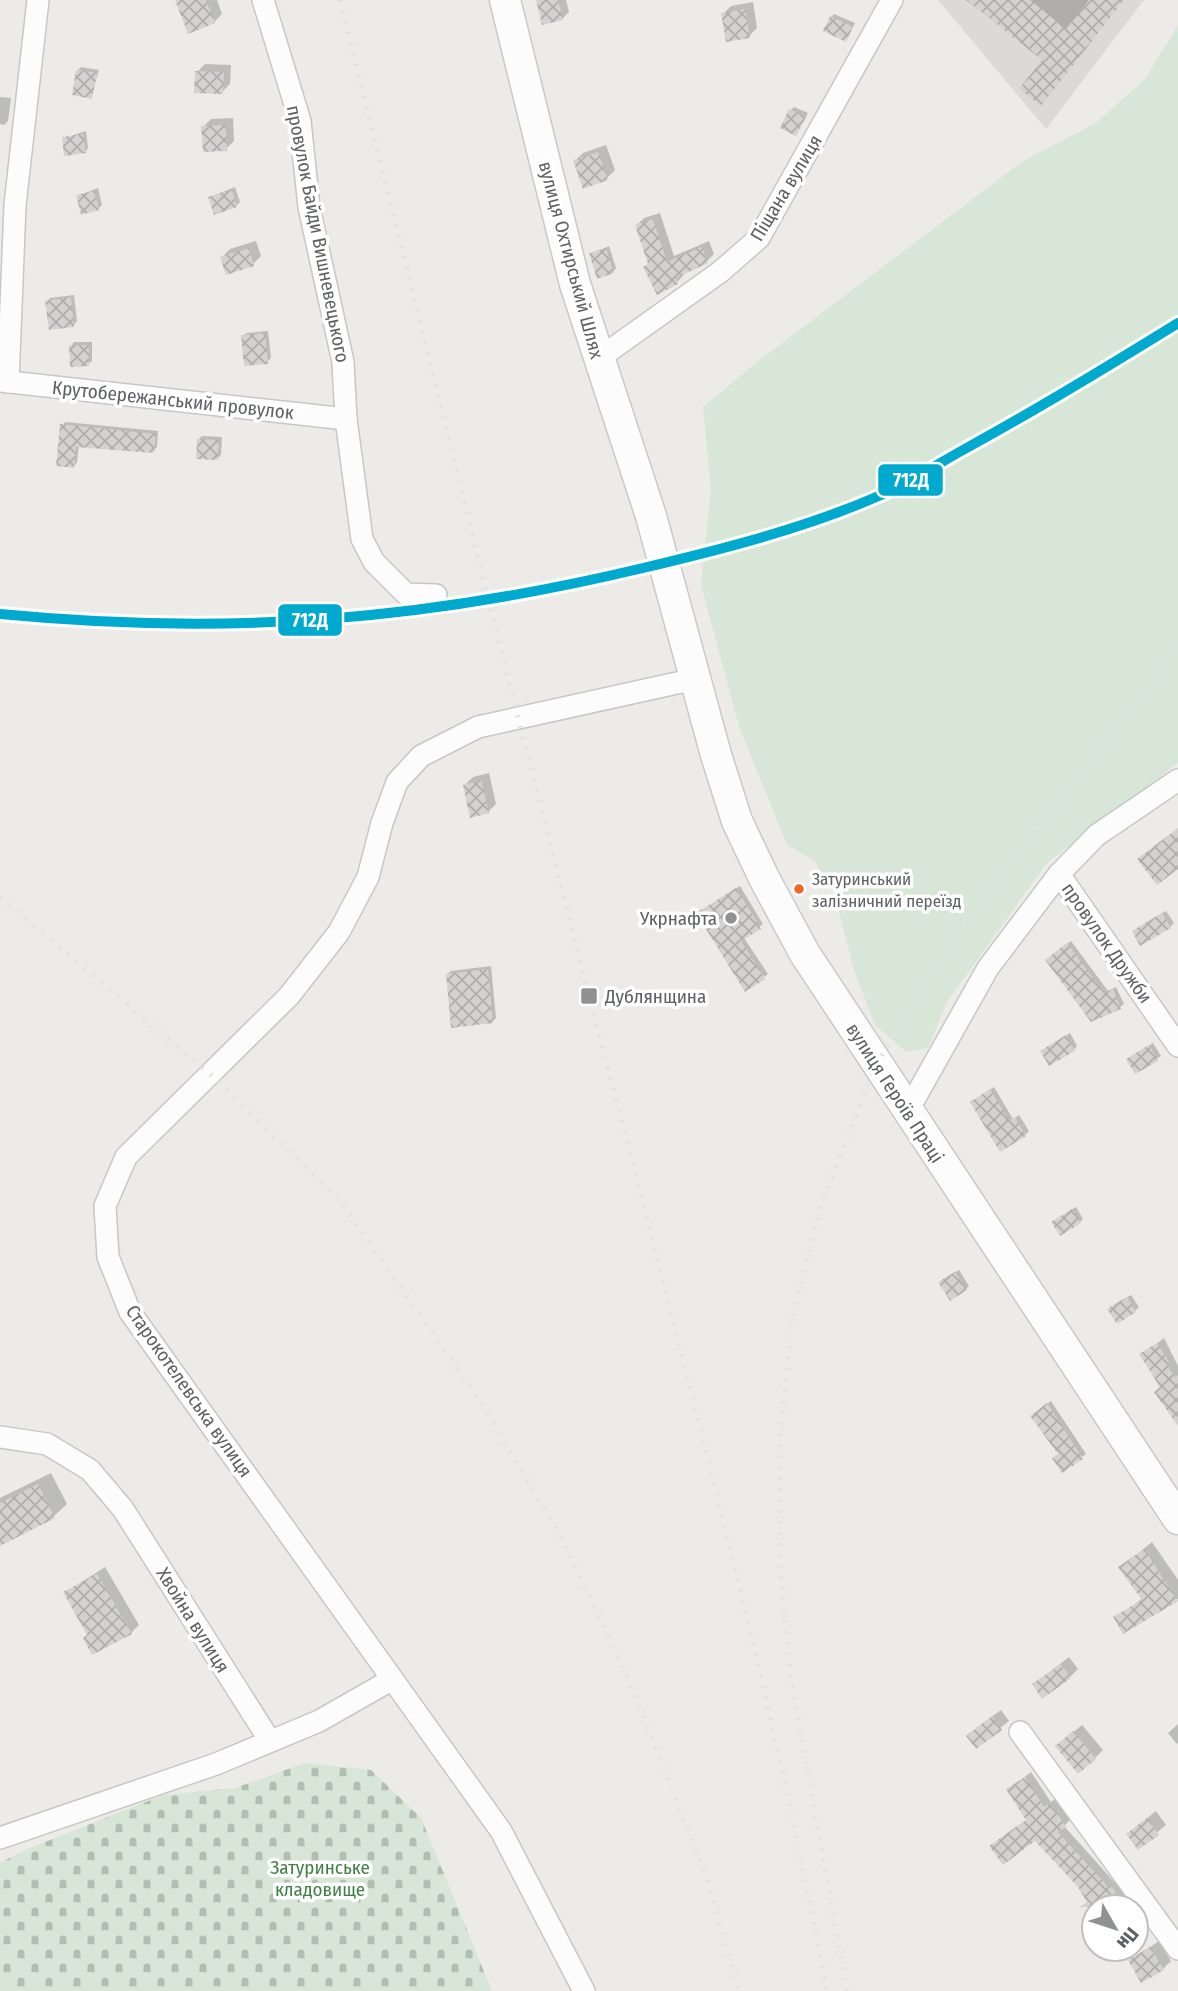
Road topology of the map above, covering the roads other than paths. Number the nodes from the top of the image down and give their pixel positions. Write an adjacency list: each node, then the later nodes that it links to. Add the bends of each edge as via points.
1 (38, 0): 6 (street, via 15,205)
2 (263, 0): 7 (street, провулок Байди Вишневецького, via 300,121 309,208 343,362)
3 (505, 0): 5 (main road, вулиця Охтирський Шлях)
4 (892, 0): 5 (street, Піщана вулиця, via 759,238 720,272)
5 (598, 359): 9 (main road, вулиця Охтирський Шлях)
6 (4, 382): 7 (street, Крутобережанський провулок)
7 (346, 419): 8 (street, провулок Байди Вишневецького, via 362,539 373,562 406,594)
8 (436, 595)
9 (684, 632): 10 (main road, вулиця Героїв Праці)
10 (695, 679): 14 (main road, вулиця Героїв Праці, via 737,821 765,880 805,954); 17 (street, Старокотелевська вулиця, via 478,727 421,756 397,782 368,877 339,932 289,996 126,1157 105,1206 108,1257 130,1312)
11 (1178, 780): 12 (street, via 1097,835)
12 (1059, 874): 13 (street, провулок Дружби); 14 (street, via 988,968)
13 (1178, 1046)
14 (907, 1112): 16 (main road, вулиця Героїв Праці)
15 (0, 1437): 19 (street, Хвойна вулиця, via 47,1444 90,1470 123,1510)
16 (1178, 1519)
17 (391, 1680): 19 (street, via 319,1721); 22 (street, Старокотелевська вулиця, via 501,1831)
18 (1020, 1732): 21 (street)
19 (270, 1741): 20 (street)
20 (0, 1839)
21 (1178, 1949)
22 (584, 1991)

